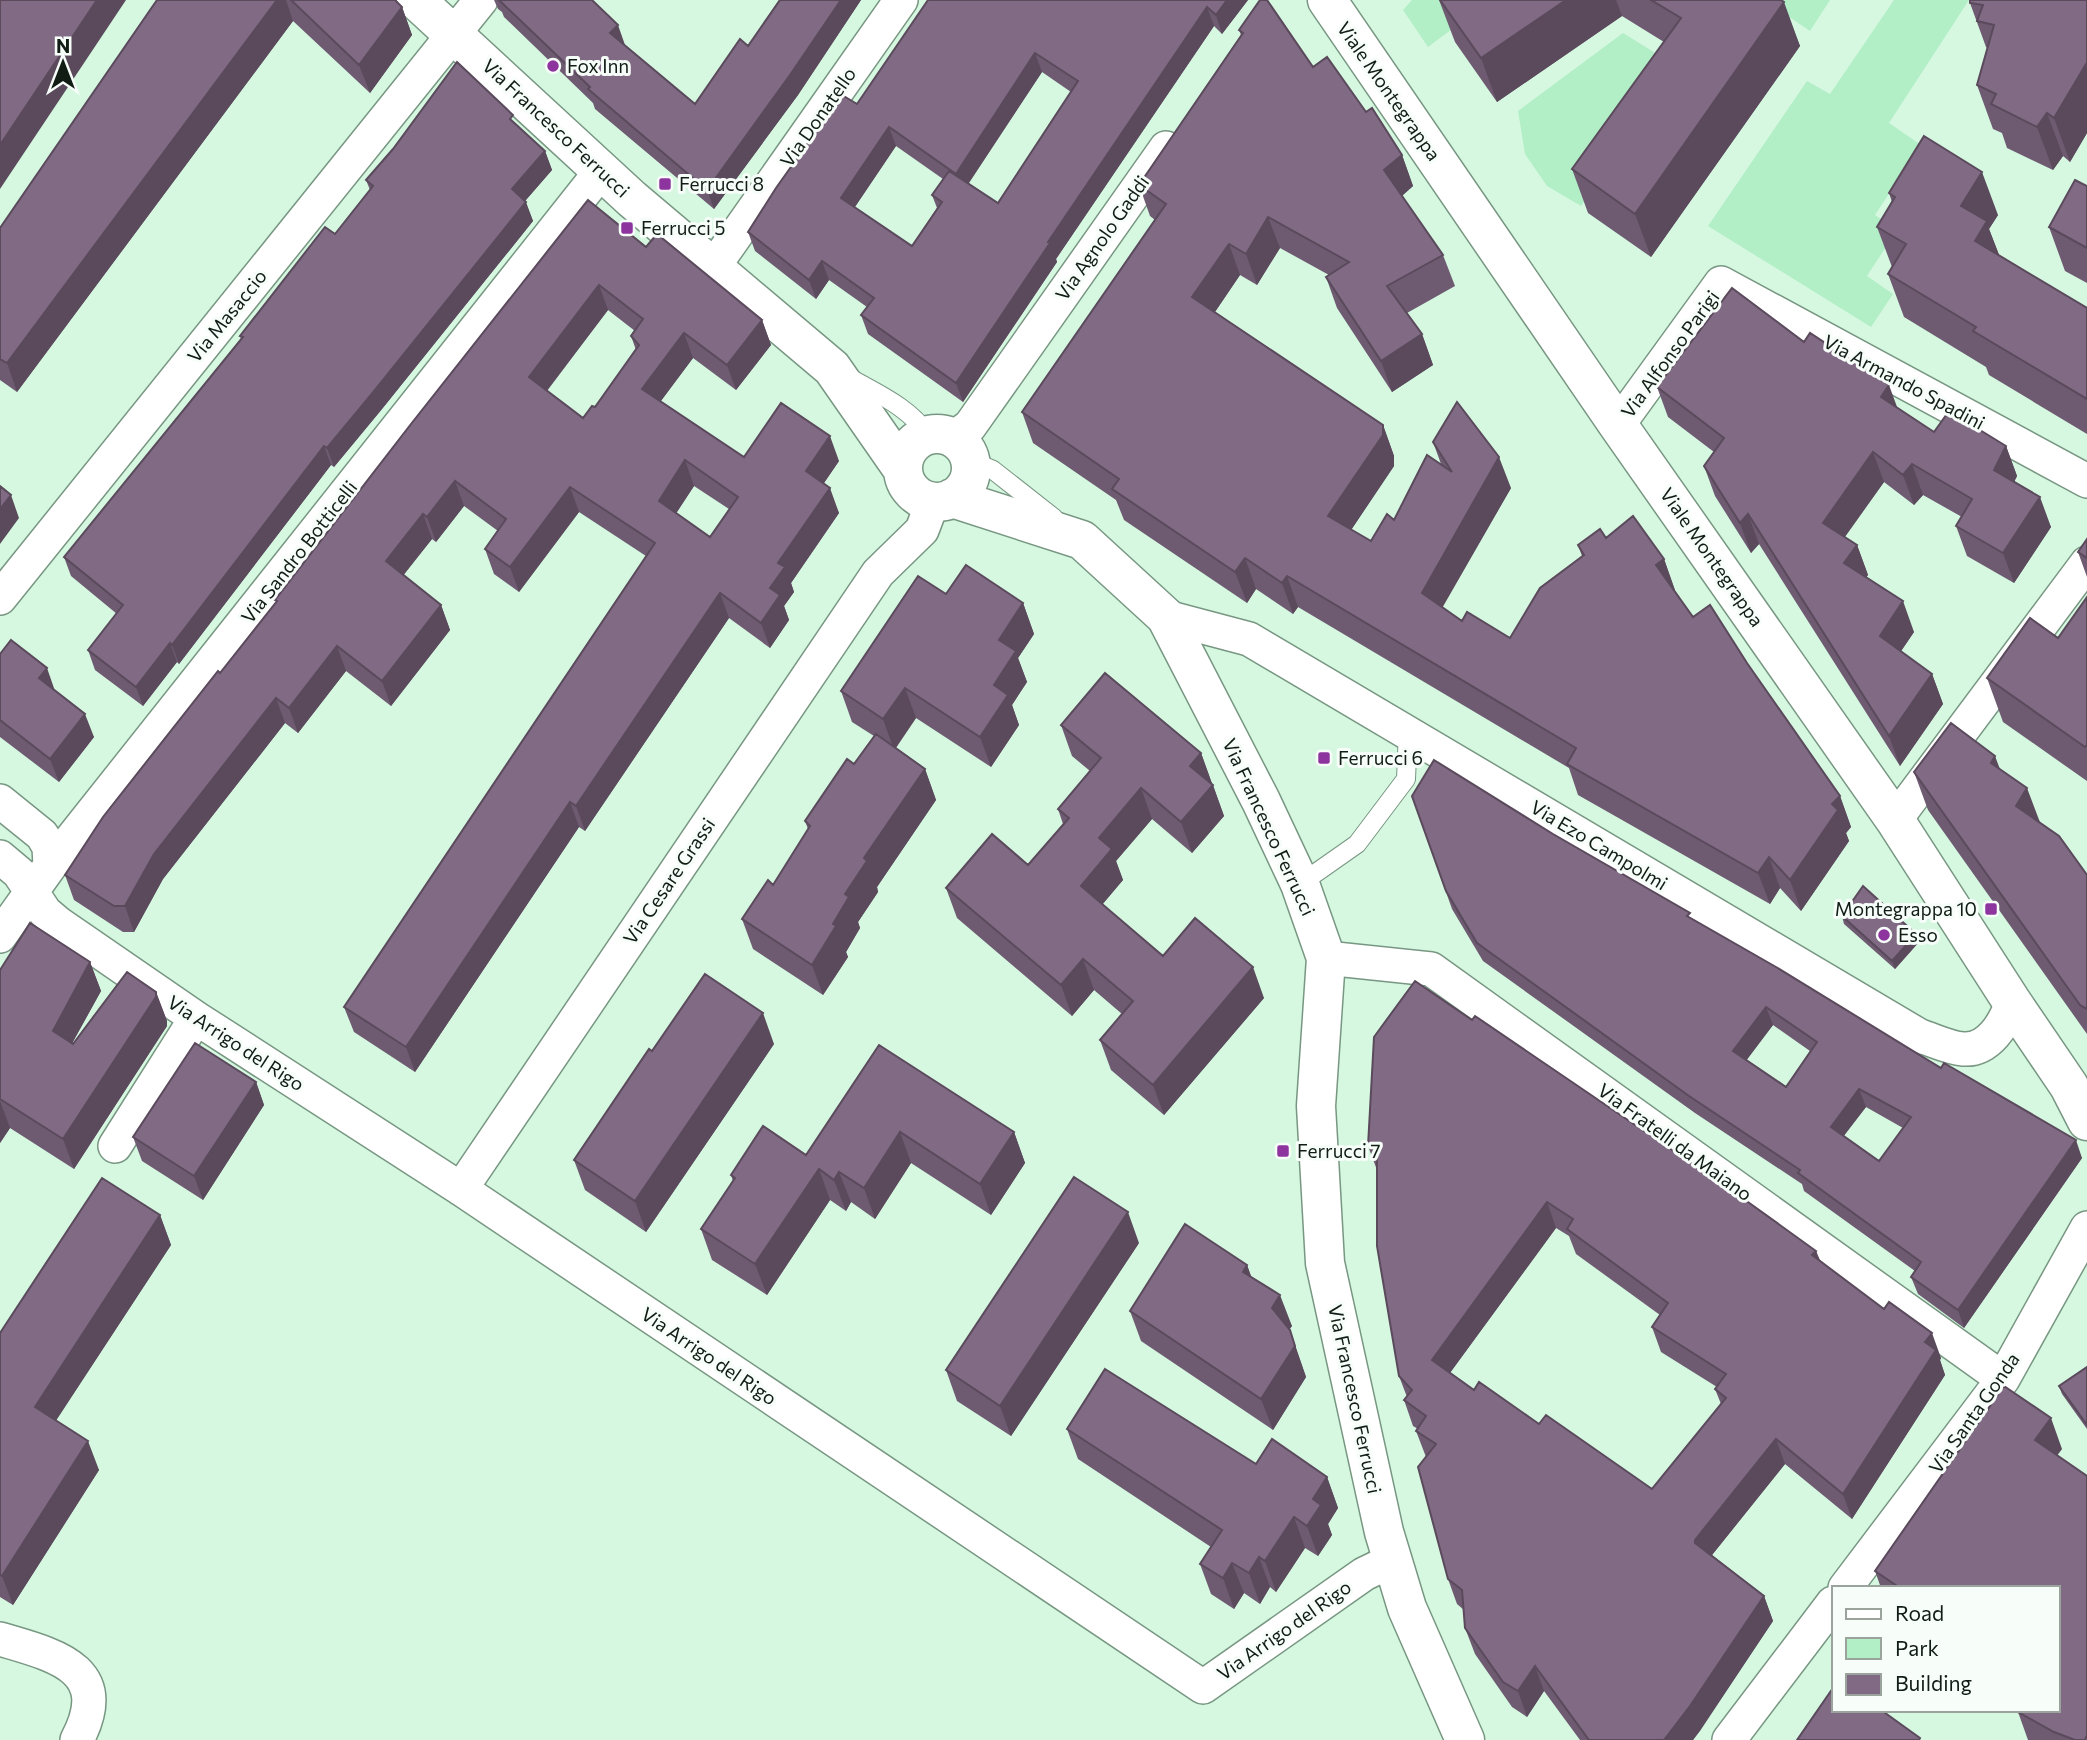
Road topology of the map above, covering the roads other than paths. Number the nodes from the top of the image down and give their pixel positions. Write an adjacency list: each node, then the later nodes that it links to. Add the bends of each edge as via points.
1 (416, 0): 5 (street, Via Francesco Ferrucci)
2 (481, 0): 5 (street, Via Masaccio)
3 (901, 0): 8 (street, Via Donatello)
4 (1327, 0): 11 (street, Viale Montegrappa)
5 (455, 34): 7 (street, Via Francesco Ferrucci); 17 (street, Via Masaccio)
6 (1183, 123): 12 (street, Via Agnolo Gaddi, via 970,426)
7 (602, 170): 8 (street, Via Francesco Ferrucci); 23 (street, Via Sandro Botticelli)
8 (712, 269): 10 (street, Via Francesco Ferrucci)
9 (1721, 283): 11 (street, Via Alfonso Parigi); 13 (street, Via Armando Spadini)
10 (832, 368): 12 (lane, Via Francesco Ferrucci, via 899,406); 14 (street)
11 (1618, 425): 21 (street, Viale Montegrappa)
12 (951, 444): 14 (street, via 971,473 967,484 962,491); 14 (street, via 918,439 909,447 904,458); 15 (lane, Via Francesco Ferrucci, via 993,470)
13 (2087, 481)
14 (926, 491): 15 (street); 32 (street, Via Cesare Grassi, via 900,520 878,573)
15 (1082, 540): 18 (street, Via Francesco Ferrucci)
16 (2087, 563): 21 (street)
17 (0, 598)
18 (1166, 617): 19 (street, Via Ezo Campolmi, via 1249,639); 24 (street, Via Francesco Ferrucci)
19 (1408, 732): 24 (lane, via 1406,779 1357,845); 28 (street, Via Ezo Campolmi, via 1920,1035 1965,1049 1988,1042 2006,1021)
20 (0, 801): 23 (street, via 42,835 48,847)
21 (1895, 820): 28 (street, Viale Montegrappa)
22 (0, 857): 23 (street, Via Arrigo del Rigo, via 19,873)
23 (41, 879): 25 (street); 26 (street, Via Sandro Botticelli); 29 (street, Via Arrigo del Rigo, via 45,912)
24 (1300, 884): 27 (street, Via Francesco Ferrucci)
25 (0, 898)
26 (0, 936)
27 (1326, 958): 34 (street, Via Fratelli da Maiano, via 1431,969); 35 (street, Via Francesco Ferrucci, via 1315,1106 1325,1264)
28 (2012, 1002): 30 (street, Viale Montegrappa)
29 (196, 1018): 31 (street); 32 (street, Via Arrigo del Rigo)
30 (2087, 1121)
31 (115, 1146)
32 (461, 1189): 35 (street, Via Arrigo del Rigo, via 1202,1687 1364,1574)
33 (2087, 1228): 34 (street, Via Santa Gonda)
34 (2003, 1379): 36 (street, Via Santa Gonda)
35 (1393, 1560): 40 (street, Via Francesco Ferrucci, via 1408,1612)
36 (1846, 1586)
37 (1832, 1604): 41 (street)
38 (0, 1639): 39 (street, via 74,1667 86,1684 89,1702)
39 (78, 1740)
40 (1465, 1740)
41 (1729, 1740)

